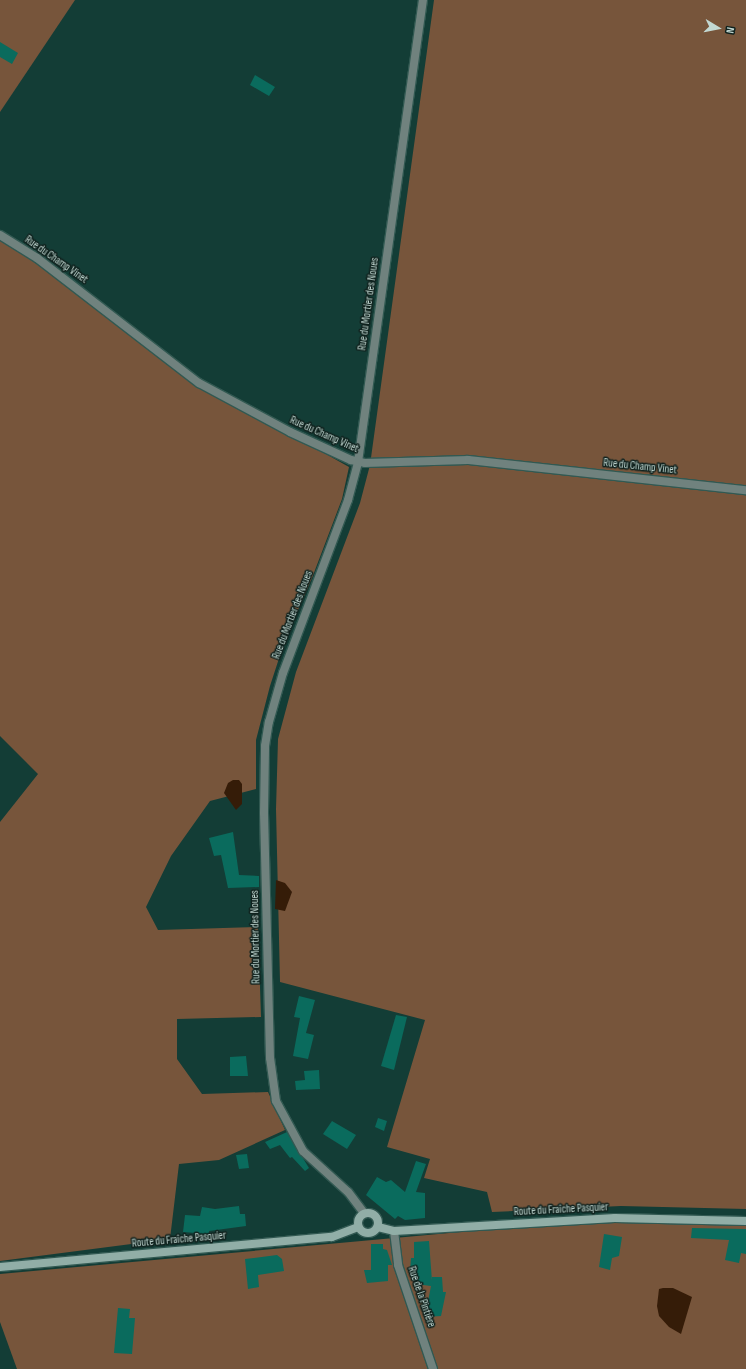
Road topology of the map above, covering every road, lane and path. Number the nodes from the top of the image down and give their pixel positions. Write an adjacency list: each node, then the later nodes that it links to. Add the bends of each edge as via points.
1 (423, 0): 3 (street, Rue du Mortier des Noues)
2 (0, 235): 3 (street, Rue du Champ Vinet, via 37,258 199,383 290,432)
3 (358, 462): 4 (street, Rue du Champ Vinet, via 468,460); 5 (street, Rue du Mortier des Noues, via 348,500 283,673 269,722 265,746 264,813 270,1058 276,1101 303,1151 348,1192)
4 (746, 490)
5 (364, 1213): 7 (main road, via 358,1219); 8 (main road, via 369,1212 376,1217)
6 (746, 1221): 9 (main road, Route du Fraîche Pasquier, via 615,1218)
7 (358, 1227): 8 (main road, via 366,1233 371,1233); 10 (main road, Route du Fraîche Pasquier, via 332,1237)
8 (378, 1227): 9 (main road, Route du Fraîche Pasquier)
9 (394, 1231): 11 (street, Rue de la Pintière, via 398,1265)
10 (0, 1267)
11 (433, 1369)

